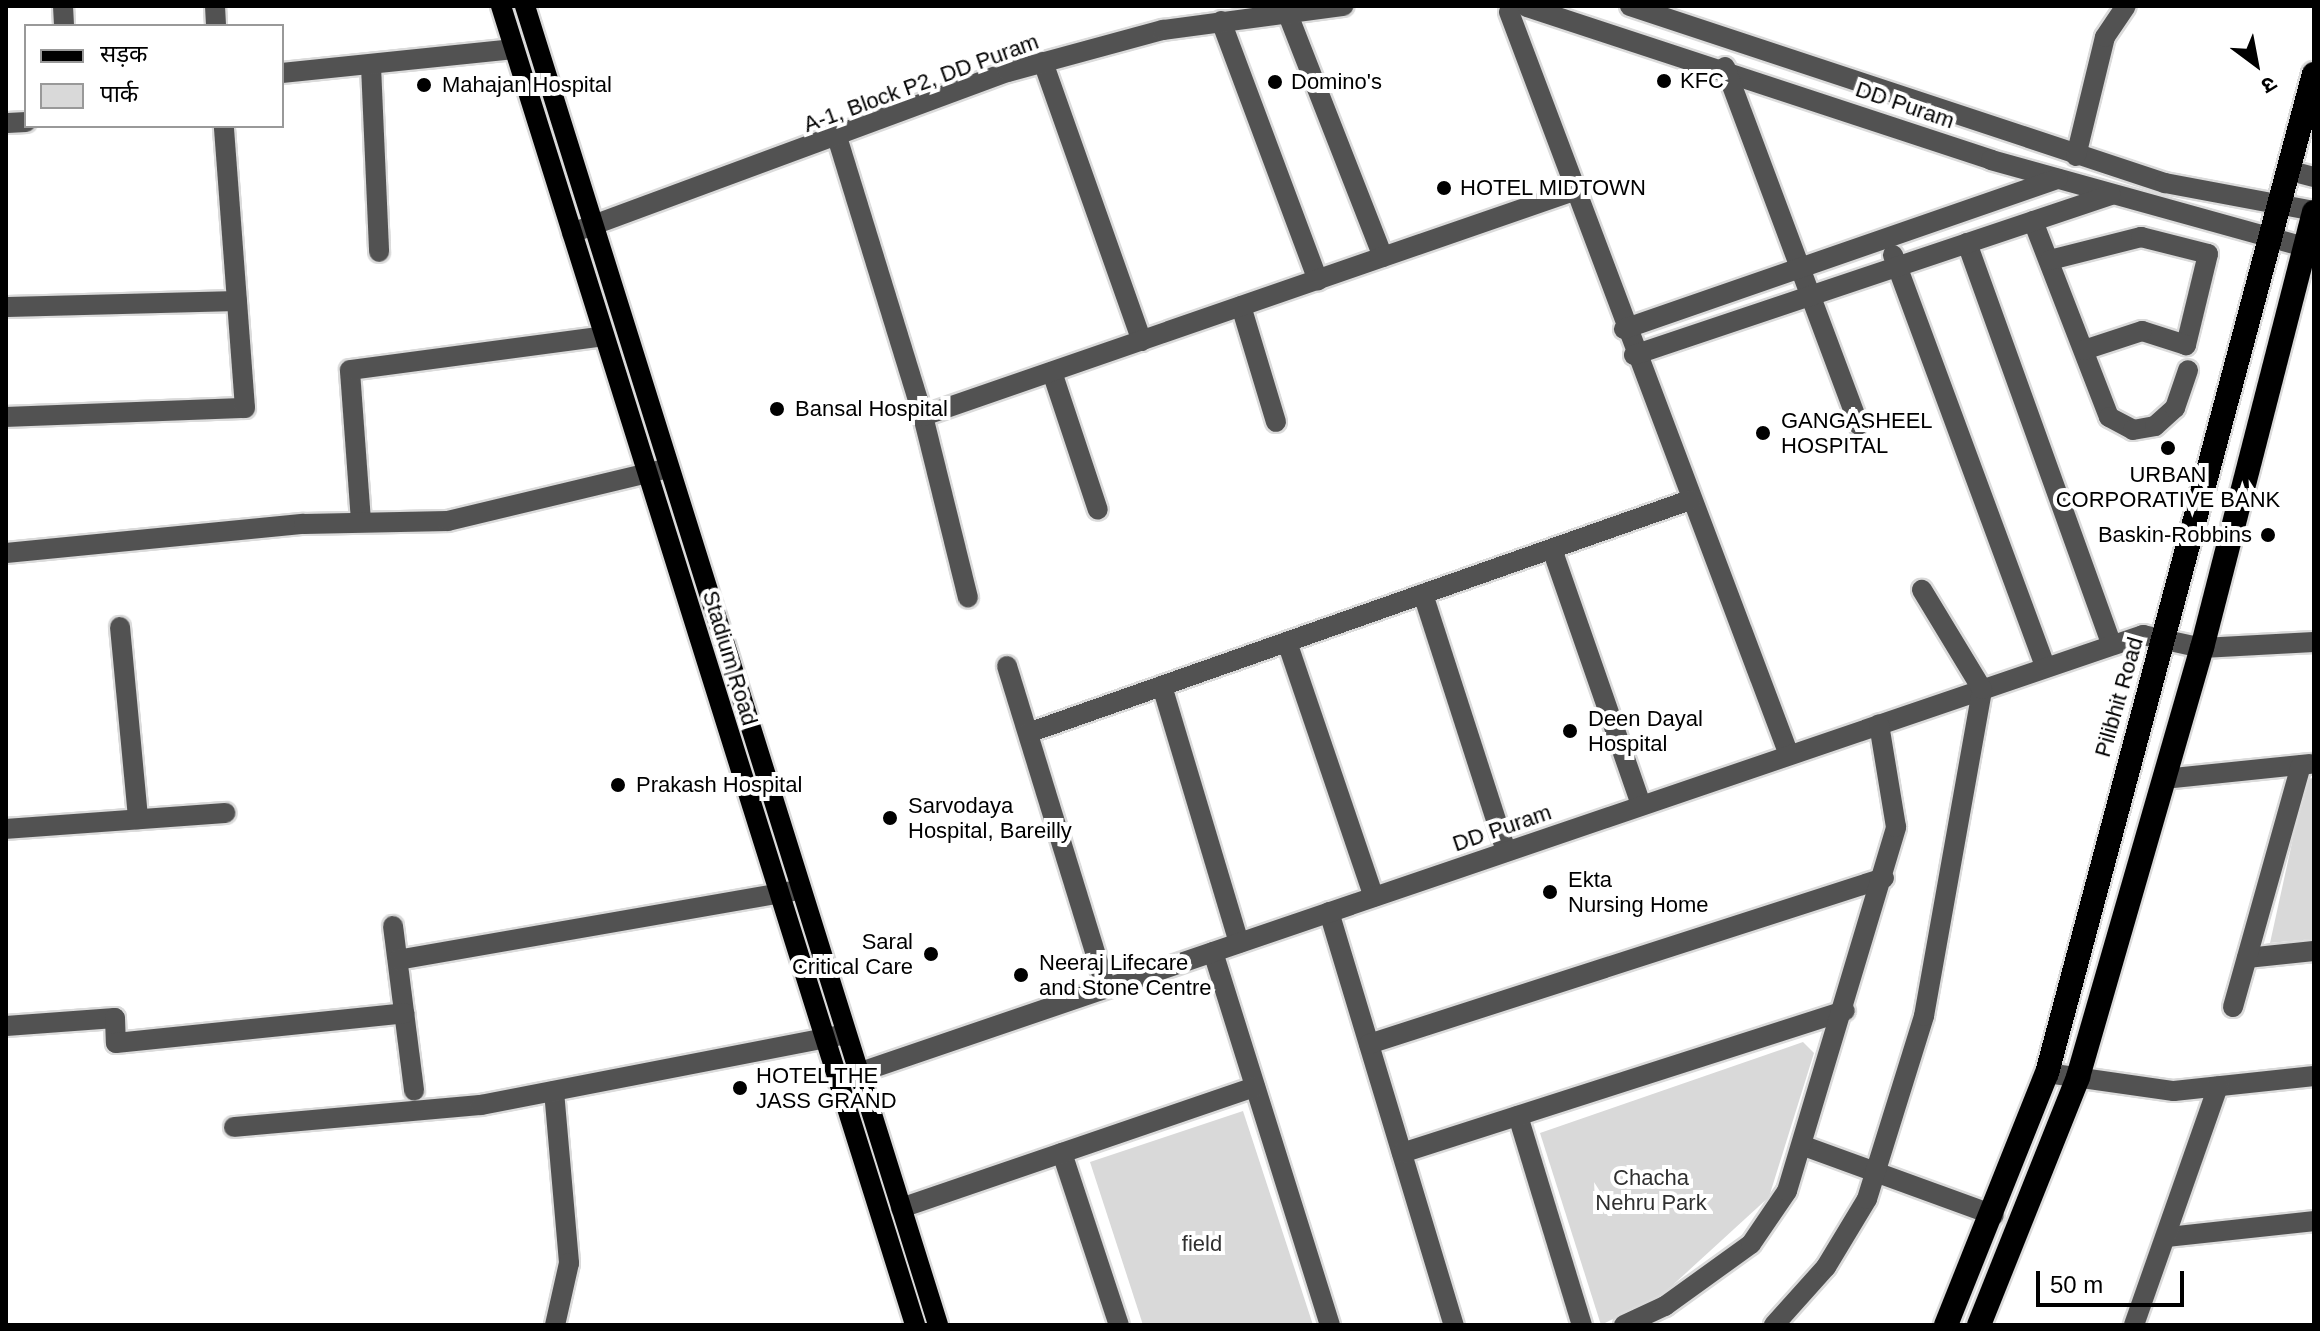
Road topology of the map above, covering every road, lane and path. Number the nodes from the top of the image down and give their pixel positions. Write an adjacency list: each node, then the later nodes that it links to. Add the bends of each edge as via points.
1 (501, 6): 9 (main road, Stadium Road)
2 (525, 6): 25 (main road, Stadium Road)
3 (1343, 6): 7 (street, A-1, Block P2, DD Puram)
4 (1630, 6): 17 (street, DD Puram)
5 (2126, 6): 17 (street, via 2105,37)
6 (1515, 8): 12 (street, DD Puram); 20 (street)
7 (1287, 12): 8 (street, A-1, Block P2, DD Puram); 32 (street)
8 (1221, 21): 10 (street, A-1, Block P2, DD Puram); 36 (street)
9 (514, 49): 11 (street); 26 (main road, Stadium Road)
10 (1043, 62): 16 (street, A-1, Block P2, DD Puram); 43 (street)
11 (371, 66): 13 (street); 31 (street)
12 (1725, 67): 19 (street, DD Puram); 35 (street)
13 (284, 73)
14 (2312, 90): 18 (highway, Pilibhit Road)
15 (224, 128): 38 (street)
16 (838, 140): 25 (street, A-1, Block P2, DD Puram); 48 (street)
17 (2076, 156): 22 (street, DD Puram, via 2165,183)
18 (2303, 174): 22 (highway, Pilibhit Road)
19 (2058, 179): 21 (street, DD Puram); 28 (street)
20 (1571, 192): 32 (street); 41 (street)
21 (2111, 195): 24 (street); 27 (street, DD Puram)
22 (2281, 204): 23 (street, DD Puram); 27 (highway, Pilibhit Road)
23 (2314, 211): 30 (highway)
24 (2033, 221): 29 (street); 33 (street)
25 (595, 225): 26 (street, A-1, Block P2, DD Puram); 52 (main road, Stadium Road)
26 (572, 233): 42 (main road, Stadium Road)
27 (2270, 237): 30 (street, DD Puram); 63 (highway, Pilibhit Road)
28 (1887, 238): 34 (street); 35 (street)
29 (1967, 243): 34 (street); 66 (street)
30 (2305, 247): 67 (highway)
31 (379, 252)
32 (1383, 257): 36 (street)
33 (2050, 260): 44 (street); 44 (street, via 2141,237 2208,254 2186,345 2142,331)
34 (1897, 266): 37 (street); 69 (street)
35 (1802, 268): 37 (street); 41 (street)
36 (1318, 280): 39 (street)
37 (1813, 295): 45 (street); 51 (street)
38 (237, 301): 40 (street); 49 (street, via 245,408)
39 (1241, 306): 43 (street); 50 (street)
40 (6, 307)
41 (1624, 329): 45 (street)
42 (604, 336): 53 (main road, Stadium Road); 56 (street, via 350,370)
43 (1142, 341): 47 (street)
44 (2084, 350): 46 (street, via 2109,417 2133,430 2155,426 2175,408)
45 (1634, 355): 54 (street)
46 (2188, 370)
47 (1052, 372): 48 (street); 55 (street)
48 (923, 416): 61 (street)
49 (6, 417)
50 (1276, 422)
51 (1859, 425)
52 (673, 468): 53 (street); 83 (main road, Stadium Road)
53 (647, 474): 56 (street, via 448,521); 84 (main road, Stadium Road)
54 (1690, 500): 57 (street); 74 (street)
55 (1098, 510)
56 (361, 521): 58 (street)
57 (1552, 549): 60 (street); 77 (street)
58 (6, 553)
59 (1922, 590): 71 (street)
60 (1423, 594): 64 (street); 81 (street)
61 (968, 598)
62 (120, 627): 79 (street)
63 (2162, 638): 66 (street, DD Puram); 67 (street); 102 (highway, Pilibhit Road)
64 (1287, 642): 70 (street); 85 (street)
65 (2314, 642): 67 (street)
66 (2112, 645): 69 (street, DD Puram)
67 (2202, 648): 76 (highway)
68 (1007, 666): 73 (street)
69 (2045, 667): 71 (street, DD Puram)
70 (1162, 686): 73 (street); 88 (street)
71 (1982, 689): 72 (street, DD Puram); 114 (street, via 1924,1016)
72 (1879, 724): 74 (street, DD Puram); 82 (street, via 1896,827)
73 (1028, 733): 93 (street)
74 (1789, 755): 77 (street, DD Puram)
75 (2308, 765): 76 (street); 91 (street)
76 (2164, 779): 104 (highway)
77 (1641, 805): 81 (street, DD Puram)
78 (225, 813): 79 (street)
79 (138, 819): 80 (street)
80 (6, 829)
81 (1506, 851): 85 (street, DD Puram)
82 (1884, 878): 95 (street); 100 (street)
83 (801, 890): 84 (street); 98 (main road, Stadium Road)
84 (779, 893): 92 (street); 99 (main road, Stadium Road)
85 (1374, 897): 86 (street, DD Puram)
86 (1329, 912): 88 (street, DD Puram); 100 (street)
87 (393, 926): 92 (street)
88 (1239, 943): 90 (street, DD Puram)
89 (2314, 951): 91 (street)
90 (1213, 952): 93 (street, DD Puram); 106 (street)
91 (2247, 958): 94 (street)
92 (398, 960): 96 (street)
93 (1106, 988): 101 (street, DD Puram)
94 (2233, 1007)
95 (1845, 1011): 109 (street); 111 (street)
96 (404, 1013): 97 (street, via 116,1043 115,1018); 107 (street)
97 (6, 1026)
98 (845, 1034): 99 (street); 101 (main road, Stadium Road)
99 (825, 1038): 108 (street); 120 (main road, Stadium Road)
100 (1369, 1044): 113 (street)
101 (858, 1073): 115 (main road, Stadium Road)
102 (2047, 1073): 104 (street); 116 (highway, Pilibhit Road)
103 (2314, 1076): 105 (street)
104 (2078, 1077): 105 (street, via 2174,1091); 129 (highway)
105 (2218, 1086): 118 (street)
106 (1255, 1087): 112 (street); 123 (street)
107 (414, 1091)
108 (554, 1091): 110 (street, via 481,1105); 119 (street, via 569,1263)
109 (1518, 1116): 113 (street); 125 (street)
110 (234, 1127)
111 (1804, 1146): 114 (street); 126 (street, via 1787,1191 1751,1244 1665,1306)
112 (1062, 1153): 115 (street); 122 (street)
113 (1402, 1153): 124 (street)
114 (1874, 1170): 116 (street); 127 (street, via 1867,1199 1826,1267)
115 (901, 1208): 121 (main road, Stadium Road)
116 (1994, 1215): 128 (highway, Pilibhit Road)
117 (2314, 1221): 118 (street)
118 (2167, 1237): 130 (street)
119 (555, 1325)
120 (915, 1325)
121 (938, 1325)
122 (1119, 1325)
123 (1330, 1325)
124 (1454, 1325)
125 (1582, 1325)
126 (1624, 1325)
127 (1774, 1325)
128 (1946, 1325)
129 (1979, 1325)
130 (2134, 1325)

